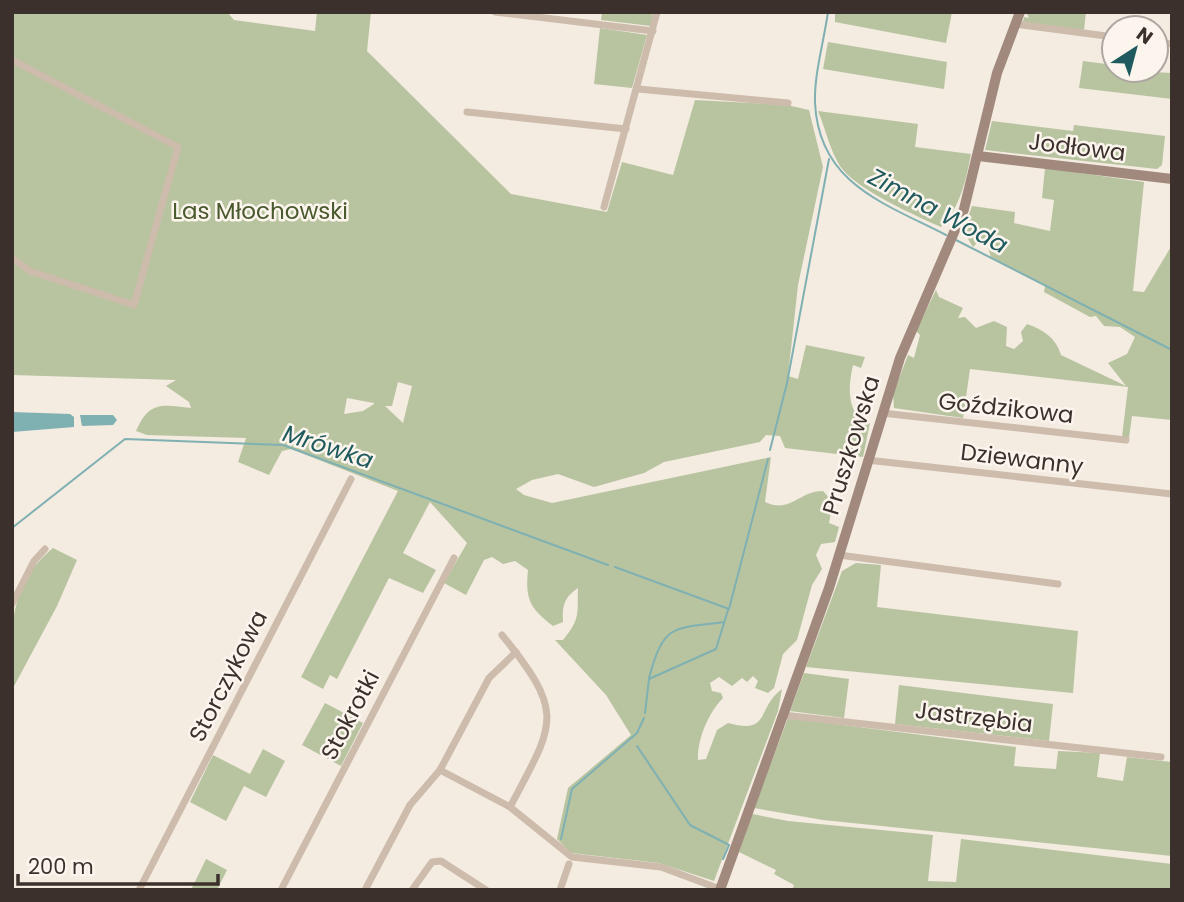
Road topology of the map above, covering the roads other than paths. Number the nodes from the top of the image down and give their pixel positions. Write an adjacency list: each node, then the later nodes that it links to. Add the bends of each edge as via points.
1 (495, 12): 5 (street)
2 (657, 12): 5 (street)
3 (1020, 12): 4 (street, Pruszkowska)
4 (1015, 24): 6 (street); 12 (street, Pruszkowska, via 997,73)
5 (653, 31): 8 (street)
6 (1100, 35)
7 (12, 61): 15 (street, via 178,147 136,304 123,304 30,271)
8 (639, 89): 9 (street); 11 (street)
9 (788, 103)
10 (467, 112): 11 (street)
11 (626, 129): 14 (street)
12 (978, 156): 13 (street, Jodłowa); 16 (street, Pruszkowska, via 953,237 909,335)
13 (1172, 179)
14 (604, 207)
15 (12, 258)
16 (882, 413): 17 (street, Goździkowa); 18 (street, Pruszkowska)
17 (1126, 440)
18 (867, 460): 20 (street, Dziewanny); 22 (street, Pruszkowska)
19 (351, 479): 33 (street, Storczykowa)
20 (1172, 494)
21 (45, 549): 25 (street)
22 (839, 555): 24 (street); 28 (street, Pruszkowska)
23 (454, 558): 34 (street, Stokrotki)
24 (1058, 584)
25 (12, 604)
26 (502, 635): 27 (street)
27 (516, 652): 30 (street, via 489,678); 31 (street, via 540,685 547,724 540,751)
28 (782, 715): 29 (street, Jastrzębia); 39 (street, Pruszkowska)
29 (1161, 757)
30 (440, 770): 31 (street); 35 (street, via 398,825)
31 (510, 807): 39 (street, via 572,857 660,867)
32 (569, 864): 38 (street)
33 (139, 890)
34 (281, 890)
35 (365, 890)
36 (412, 890): 37 (street, via 432,862 441,860)
37 (486, 890)
38 (561, 890)
39 (720, 890)

